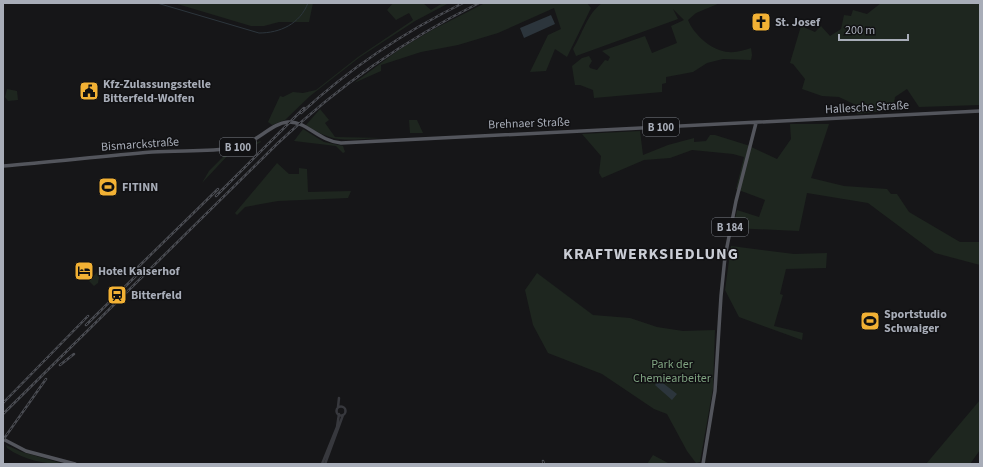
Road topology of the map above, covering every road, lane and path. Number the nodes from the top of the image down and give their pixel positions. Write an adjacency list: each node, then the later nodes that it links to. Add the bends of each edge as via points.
1 (980, 111): 2 (main road, Hallesche Straße / B 100)
2 (756, 123): 3 (main road, Brehnaer Straße / B 100, via 341,143 325,140 298,123 288,122); 12 (main road, B 184, via 725,257 713,411)
3 (273, 127): 4 (main road, Bismarckstraße / B 100, via 251,142 228,148)
4 (3, 166)
5 (342, 406): 6 (street); 6 (street, via 339,398); 8 (street, via 345,410)
6 (338, 407): 7 (street)
7 (339, 414): 8 (street); 11 (street)
8 (343, 414): 11 (street)
9 (3, 439): 10 (main road, via 31,452)
10 (75, 464)
11 (324, 464)
12 (703, 464)

